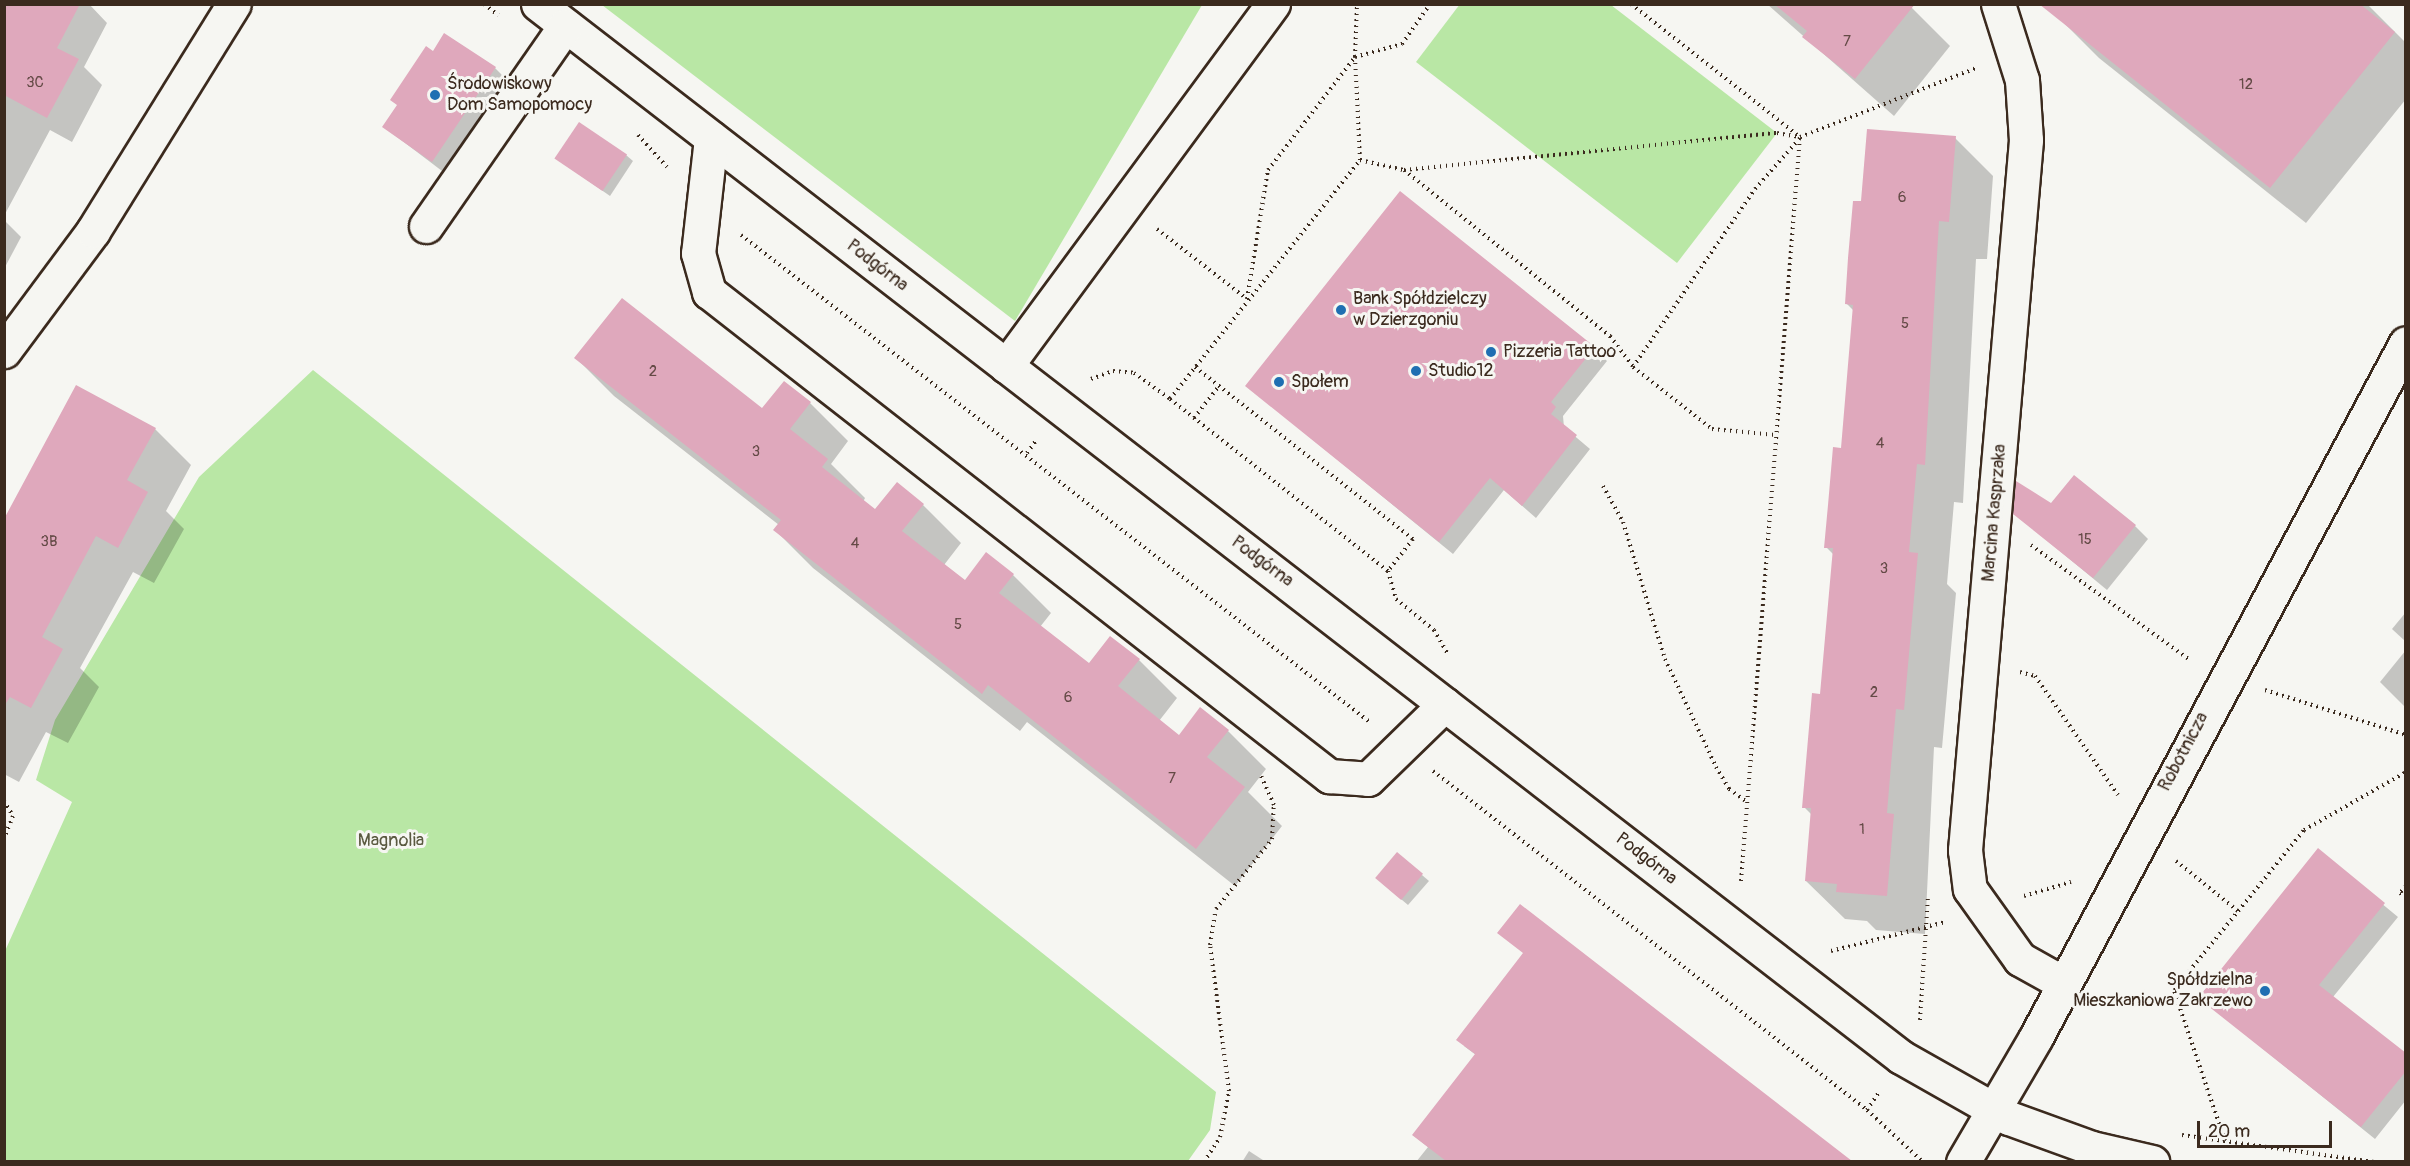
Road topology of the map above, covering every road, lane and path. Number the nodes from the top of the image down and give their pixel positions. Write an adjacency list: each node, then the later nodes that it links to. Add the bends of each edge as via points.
1 (234, 4): 21 (street, via 93,231)
2 (538, 4): 8 (street, Podgórna)
3 (1273, 4): 16 (street)
4 (1356, 4): 9 (path)
5 (1430, 4): 9 (path, via 1402,44)
6 (1631, 4): 12 (path)
7 (1998, 4): 31 (street, Marcina Kasprzaka, via 2014,49 2026,111)
8 (565, 26): 13 (street, Podgórna); 18 (street)
9 (1355, 57): 14 (path); 19 (path, via 1268,170)
10 (1983, 65): 12 (path)
11 (634, 132): 17 (path)
12 (1800, 137): 15 (path, via 1777,133); 24 (path, via 1755,189); 29 (path)
13 (711, 138): 17 (street); 22 (street, Podgórna)
14 (1360, 160): 15 (path); 19 (path)
15 (1404, 170): 24 (path, via 1610,336)
16 (1125, 205): 19 (path); 22 (street)
17 (702, 206): 39 (path); 39 (street, via 699,267 710,292 1329,776 1368,779)
18 (426, 226)
19 (1247, 299): 23 (path)
20 (2406, 343): 35 (street, Robotnicza)
21 (4, 351)
22 (1006, 366): 37 (street, Podgórna)
23 (1195, 367): 26 (path); 27 (path)
24 (1633, 367): 29 (path, via 1712,429)
25 (1080, 383): 27 (path, via 1113,371 1134,373)
26 (1219, 386): 28 (path); 32 (path, via 1413,539)
27 (1170, 399): 28 (path)
28 (1194, 418): 32 (path)
29 (1776, 435): 42 (path)
30 (1603, 486): 42 (path, via 1623,522 1665,659 1716,767 1730,789)
31 (1995, 518): 33 (street, Marcina Kasprzaka); 35 (path)
32 (1388, 571): 34 (path, via 1396,599 1434,630)
33 (1981, 664): 43 (path, via 2035,676); 50 (street, Marcina Kasprzaka, via 1966,876 1977,900 2020,959)
34 (1454, 665)
35 (2223, 681): 43 (street, Robotnicza)
36 (2297, 699): 38 (path)
37 (1445, 704): 39 (street); 51 (street, Podgórna, via 1901,1057)
38 (2406, 735)
39 (1401, 747): 55 (path, via 1868,1110 1896,1133)
40 (2406, 772): 49 (path, via 2304,830)
41 (4, 801): 44 (path, via 13,816)
42 (1747, 802): 47 (path)
43 (2142, 829): 49 (path); 50 (street, Robotnicza)
44 (4, 838)
45 (1263, 851): 54 (path, via 1216,909 1210,945 1229,1091 1221,1137)
46 (2406, 886): 48 (path, via 2400,893)
47 (1740, 894)
48 (2406, 897)
49 (2238, 911): 53 (path, via 2174,990)
50 (2063, 983): 51 (street, Robotnicza)
51 (1992, 1110): 56 (street, Robotnicza); 57 (street, Podgórna, via 2092,1148)
52 (2172, 1134): 53 (path)
53 (2225, 1142): 58 (path)
54 (1204, 1161)
55 (1916, 1161)
56 (1963, 1161)
57 (2152, 1161)
58 (2374, 1161)

